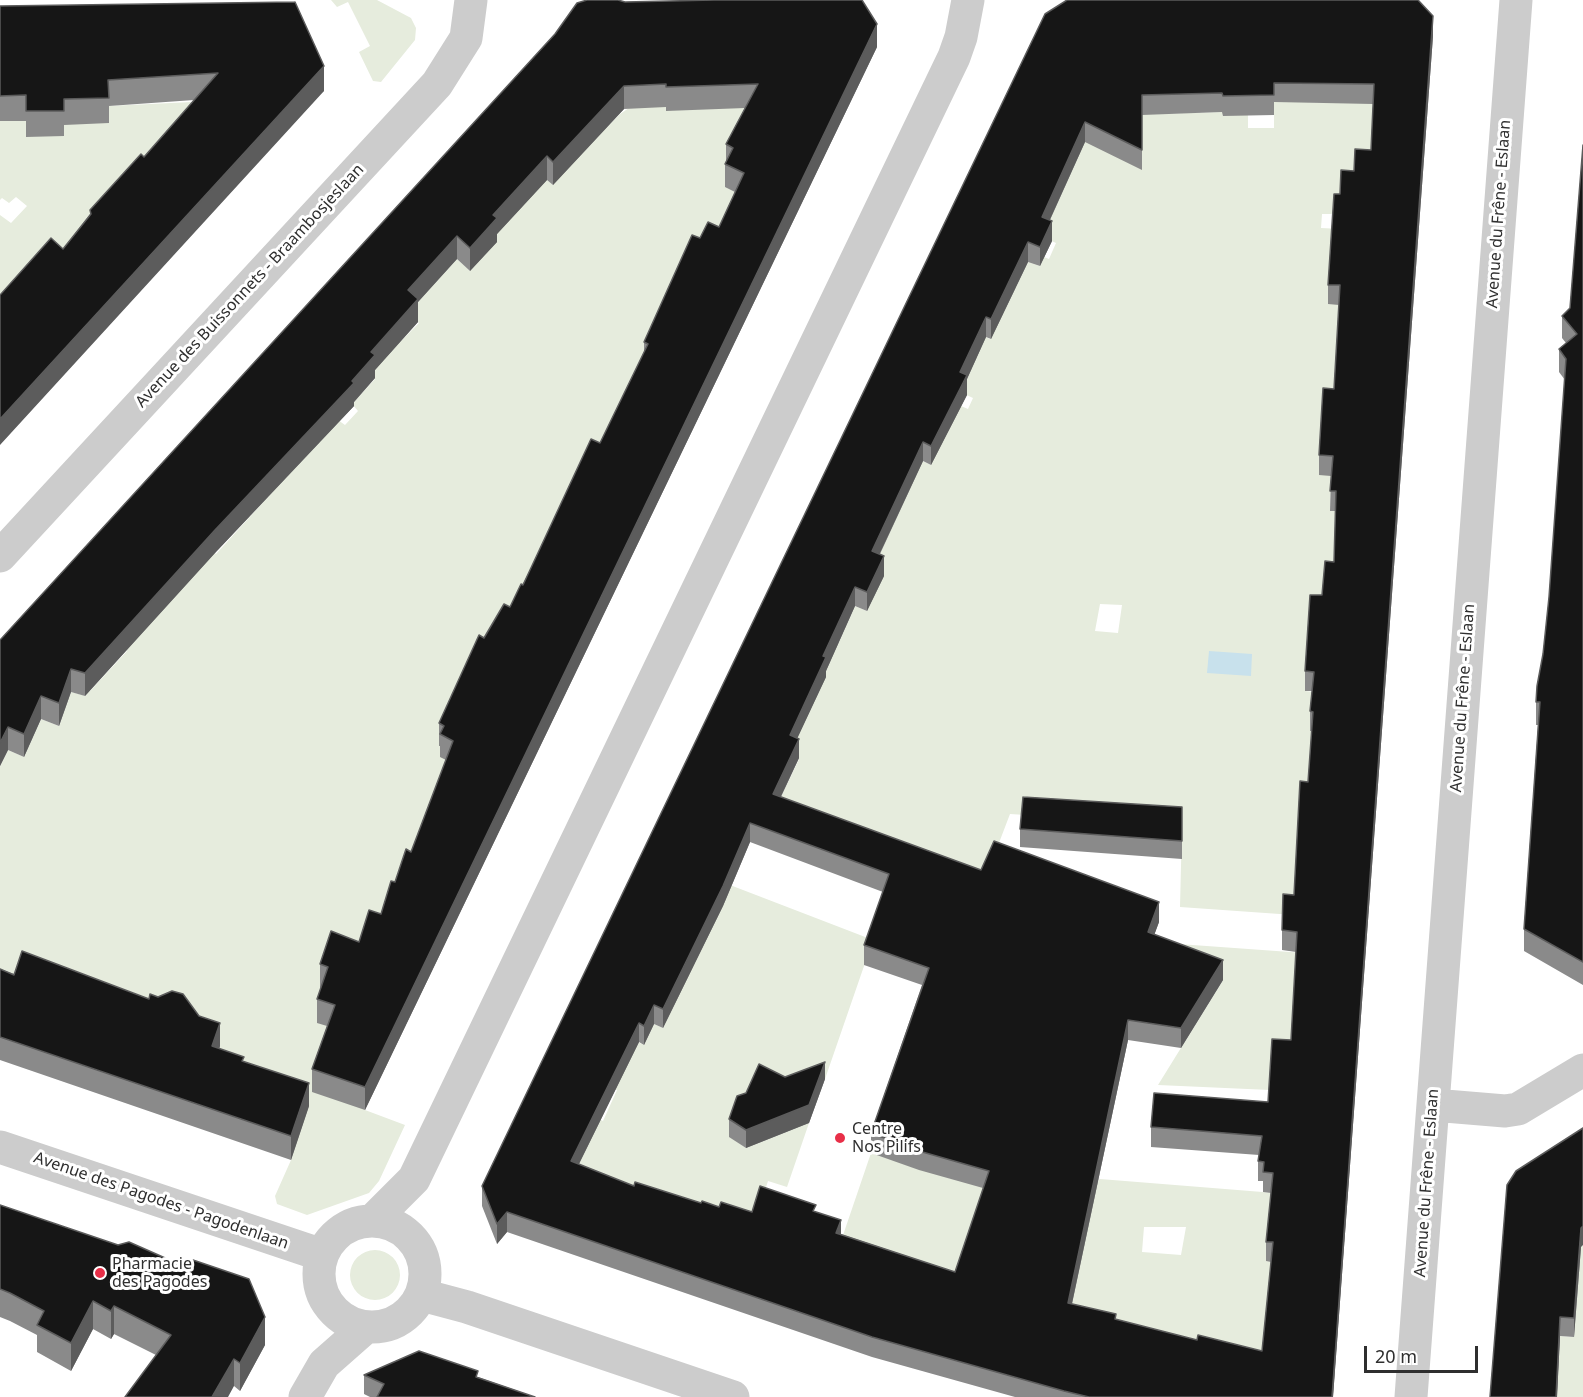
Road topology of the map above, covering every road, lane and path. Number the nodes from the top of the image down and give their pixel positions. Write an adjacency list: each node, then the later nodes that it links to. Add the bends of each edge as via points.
1 (471, 0): 4 (street, Avenue des Buissonnets - Braambosjeslaan, via 466,38 437,84)
2 (968, 0): 8 (street, via 954,57)
3 (1516, 0): 6 (street, Avenue du Frêne - Eslaan)
4 (0, 556)
5 (1583, 1070): 6 (street, via 1518,1109)
6 (1433, 1105): 18 (street, Avenue du Frêne - Eslaan)
7 (0, 1147): 11 (street, Avenue des Pagodes - Pagodenlaan)
8 (414, 1179): 9 (street); 10 (street)
9 (372, 1221): 10 (street, via 401,1228); 11 (street, via 359,1222 337,1234)
10 (412, 1238): 12 (street, via 423,1255 426,1275)
11 (322, 1255): 13 (street, via 319,1283)
12 (422, 1295): 14 (street, via 399,1320); 17 (street)
13 (331, 1308): 14 (street, via 341,1318); 15 (street)
14 (366, 1328): 15 (street)
15 (324, 1364): 16 (street)
16 (305, 1397)
17 (733, 1397)
18 (1411, 1397)

